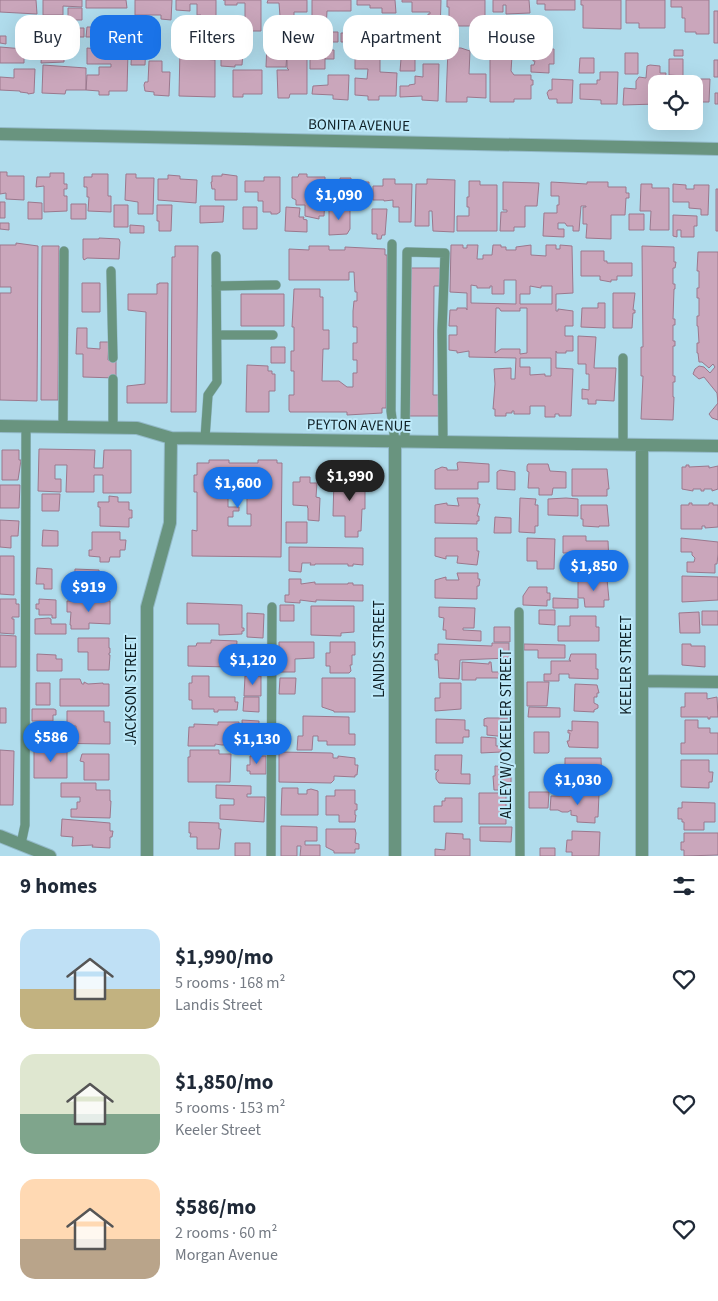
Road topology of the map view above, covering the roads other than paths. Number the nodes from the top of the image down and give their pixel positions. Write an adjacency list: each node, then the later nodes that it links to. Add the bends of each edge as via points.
1 (0, 134): 2 (street, BONITA AVENUE)
2 (718, 148)
3 (392, 244): 20 (lane, via 391,411)
4 (64, 252): 16 (lane)
5 (216, 256): 7 (lane)
6 (111, 271): 11 (lane)
7 (216, 286): 8 (lane); 9 (lane)
8 (276, 286)
9 (217, 335): 10 (lane); 19 (lane, via 217,382 208,394)
10 (273, 335)
11 (113, 358)
12 (623, 358): 22 (lane)
13 (113, 379): 17 (lane)
14 (0, 426): 15 (street, PEYTON AVENUE)
15 (26, 426): 16 (street, PEYTON AVENUE); 30 (lane, via 25,825)
16 (63, 426): 17 (street, PEYTON AVENUE)
17 (113, 428): 18 (street, PEYTON AVENUE, via 137,428)
18 (171, 438): 19 (street, PEYTON AVENUE); 32 (street, JACKSON STREET, via 170,523 147,607)
19 (205, 438): 20 (street, PEYTON AVENUE)
20 (400, 442): 21 (street, PEYTON AVENUE); 21 (lane, via 407,252 445,252); 34 (street, LANDIS STREET)
21 (443, 442): 22 (street, PEYTON AVENUE)
22 (624, 444): 23 (street, PEYTON AVENUE)
23 (642, 444): 24 (street, PEYTON AVENUE); 27 (street, KEELER STREET)
24 (718, 446)
25 (272, 607): 33 (lane)
26 (520, 612): 35 (lane, ALLEY W/O KEELER STREET)
27 (642, 682): 28 (street); 36 (street, KEELER STREET)
28 (718, 682)
29 (0, 836): 30 (street)
30 (21, 844): 31 (street)
31 (50, 856)
32 (147, 856)
33 (271, 856)
34 (396, 856)
35 (520, 856)
36 (642, 856)

